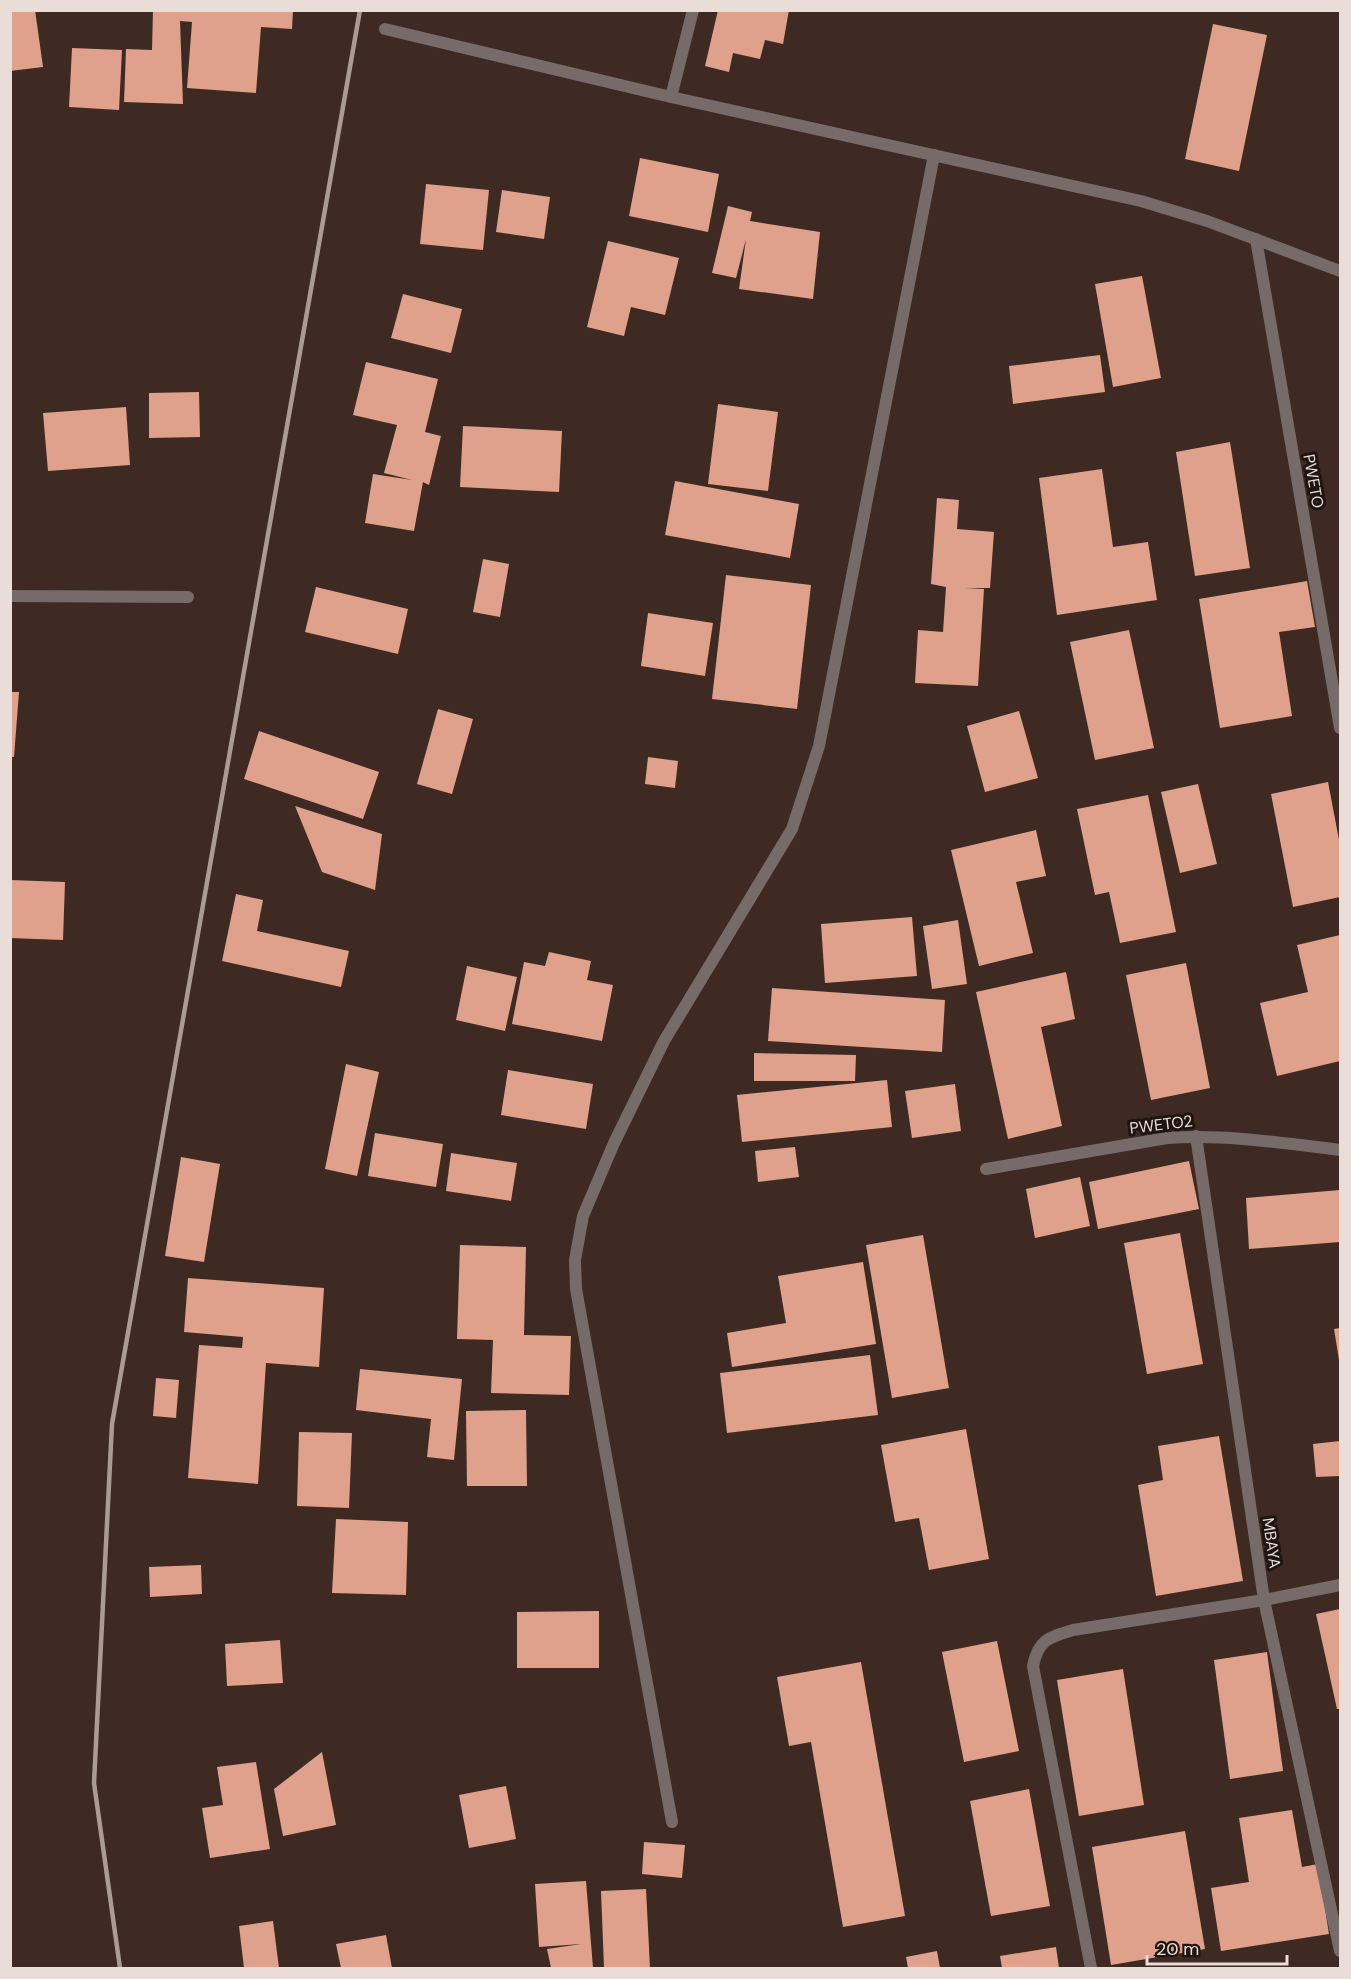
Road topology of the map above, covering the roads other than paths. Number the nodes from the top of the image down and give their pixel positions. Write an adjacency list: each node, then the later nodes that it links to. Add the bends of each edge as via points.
1 (693, 10): 3 (street)
2 (385, 29): 3 (street)
3 (671, 97): 4 (street)
4 (934, 155): 5 (street, via 1141,201); 15 (street, via 819,746 792,829 664,1041 614,1143 583,1216 578,1239 576,1289)
5 (1256, 239): 6 (street); 9 (street, PWETO)
6 (1341, 271)
7 (10, 596): 8 (street)
8 (188, 597)
9 (1341, 728)
10 (1196, 1136): 11 (street, PWETO2); 12 (street, PWETO2); 14 (street, MBAYA)
11 (1341, 1150)
12 (986, 1169)
13 (1341, 1585): 14 (street)
14 (1264, 1600): 16 (street, MBAYA); 17 (street, via 1073,1630 1054,1636 1039,1647 1033,1666)
15 (672, 1822)
16 (1341, 1951)
17 (1091, 1968)

